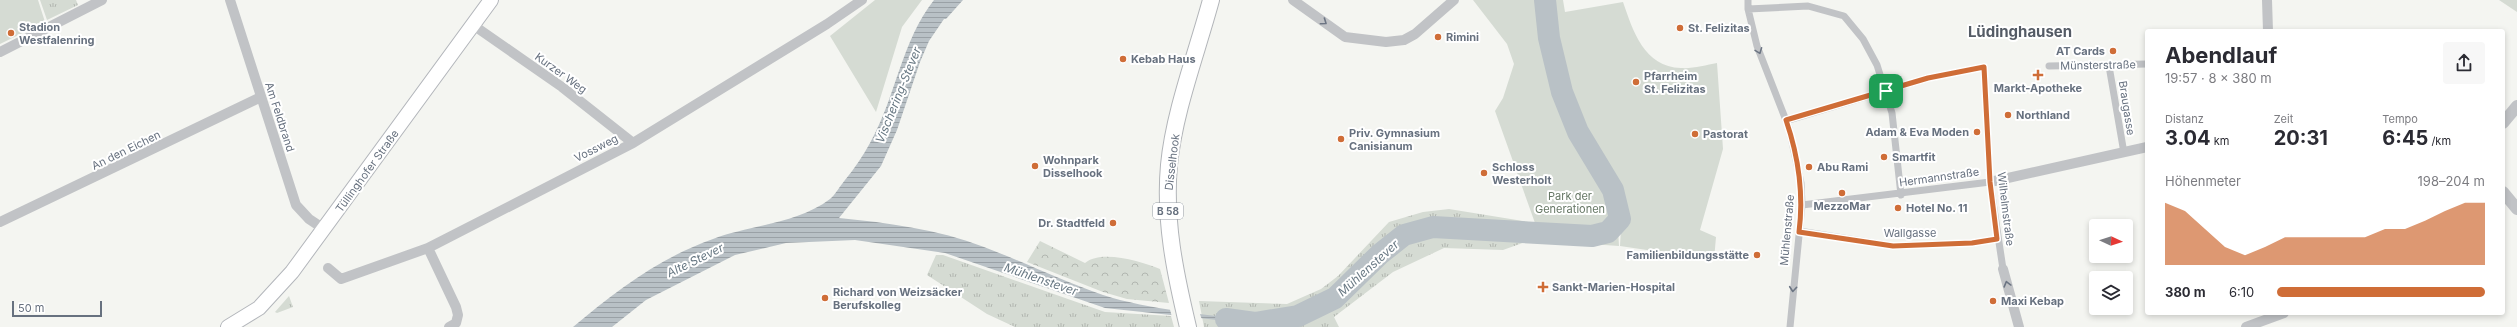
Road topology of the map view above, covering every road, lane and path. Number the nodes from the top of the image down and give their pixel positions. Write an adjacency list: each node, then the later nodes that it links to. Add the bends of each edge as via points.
1 (102, 0): 13 (street)
2 (230, 0): 18 (street, Am Feldbrand)
3 (491, 0): 11 (main road, Tüllinghofer Straße)
4 (862, 0): 22 (street, Vossweg)
5 (1211, 0): 38 (main road, Disselhook / B 58, via 1176,125 1169,164 1170,238)
6 (1293, 0): 7 (street, one-way to 7, via 1345,37 1386,42 1404,40 1415,34)
7 (1454, 0)
8 (1748, 0): 10 (street, Mühlenstraße)
9 (2266, 0): 12 (street)
10 (1748, 8): 17 (street, via 1808,6 1844,16 1868,47); 20 (street, Mühlenstraße, one-way to 20, via 1757,46)
11 (473, 25): 22 (street, Kurzer Weg, via 562,87); 31 (main road, Tüllinghofer Straße)
12 (2268, 29)
13 (0, 52)
14 (2145, 64): 16 (street, Münsterstraße)
15 (2049, 66): 16 (street, Münsterstraße)
16 (2109, 66): 24 (street, Braugasse)
17 (1886, 91): 20 (street); 25 (street, Wilhelmstraße, via 1928,78 1984,67); 26 (street, via 1892,113)
18 (261, 97): 30 (street, An den Eichen); 31 (street, Am Feldbrand, via 296,205 309,219)
19 (2517, 106): 21 (street)
20 (1786, 120): 28 (street, Mühlenstraße, via 1801,183)
21 (2505, 121)
22 (633, 143): 34 (street, Vossweg)
23 (2145, 148): 24 (street, Hermannstraße)
24 (2124, 153): 25 (street, Hermannstraße)
25 (1990, 182): 26 (street, Hermannstraße); 33 (street, Wilhelmstraße)
26 (1901, 195): 28 (street, Hermannstraße)
27 (2505, 195): 29 (street)
28 (1802, 205): 32 (street, Mühlenstraße)
29 (2517, 209)
30 (0, 222)
31 (324, 229): 39 (main road, Tüllinghofer Straße, via 292,272 259,308)
32 (1799, 232): 33 (street, Wallgasse, via 1893,246 1972,243); 41 (street, Mühlenstraße, one-way to 41)
33 (1997, 239): 36 (street, Wilhelmstraße)
34 (428, 248): 35 (street, Vossweg, via 341,279); 40 (street, via 456,307 456,323)
35 (328, 268)
36 (2003, 269): 42 (street, Wilhelmstraße, one-way to 36)
37 (2279, 315): 43 (street)
38 (1188, 326)
39 (228, 327)
40 (449, 327)
41 (1790, 327)
42 (2019, 327)
43 (2246, 327)

